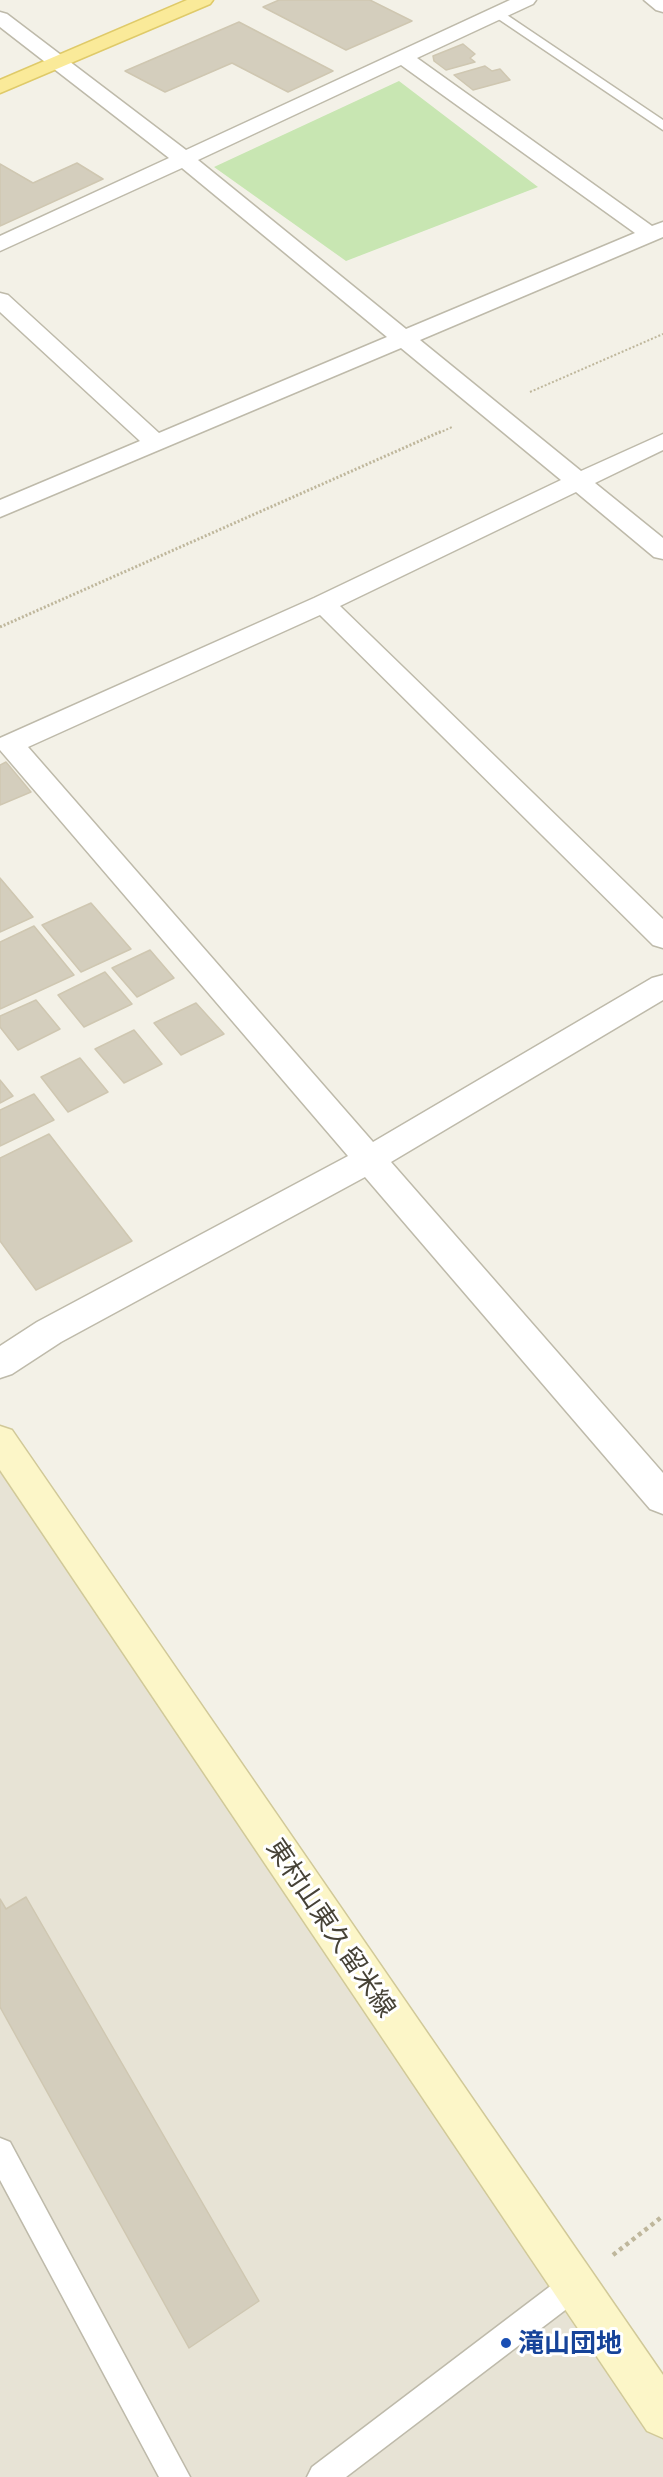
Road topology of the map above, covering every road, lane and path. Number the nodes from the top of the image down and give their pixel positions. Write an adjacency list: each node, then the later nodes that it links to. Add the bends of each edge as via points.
1 (203, 0): 8 (main road)
2 (526, 0): 5 (street)
3 (654, 0): 4 (street)
4 (663, 6)
5 (498, 13): 7 (street); 10 (lane)
6 (0, 18): 8 (street)
7 (404, 58): 11 (street); 12 (street)
8 (60, 62): 9 (main road); 11 (street)
9 (0, 87)
10 (663, 126)
11 (184, 159): 13 (street); 16 (street)
12 (656, 231): 16 (street)
13 (0, 244)
14 (0, 300): 19 (street)
15 (663, 334): 17 (path)
16 (404, 338): 17 (street); 19 (street)
17 (490, 410): 20 (street); 24 (path)
18 (663, 441): 20 (street)
19 (156, 443): 21 (street)
20 (577, 481): 22 (street); 23 (street)
21 (0, 509)
22 (663, 551)
23 (323, 604): 25 (street); 26 (street)
24 (0, 627)
25 (5, 738): 28 (street)
26 (663, 938)
27 (663, 986): 28 (street)
28 (370, 1159): 29 (street, via 49,1332); 31 (street)
29 (0, 1364)
30 (0, 1441): 34 (main road, 東村山東久留米線)
31 (663, 1498)
32 (0, 2152): 36 (lane)
33 (663, 2216): 34 (path)
34 (575, 2285): 35 (main road, 東村山東久留米線); 37 (lane)
35 (663, 2415)
36 (175, 2477)
37 (322, 2477)

